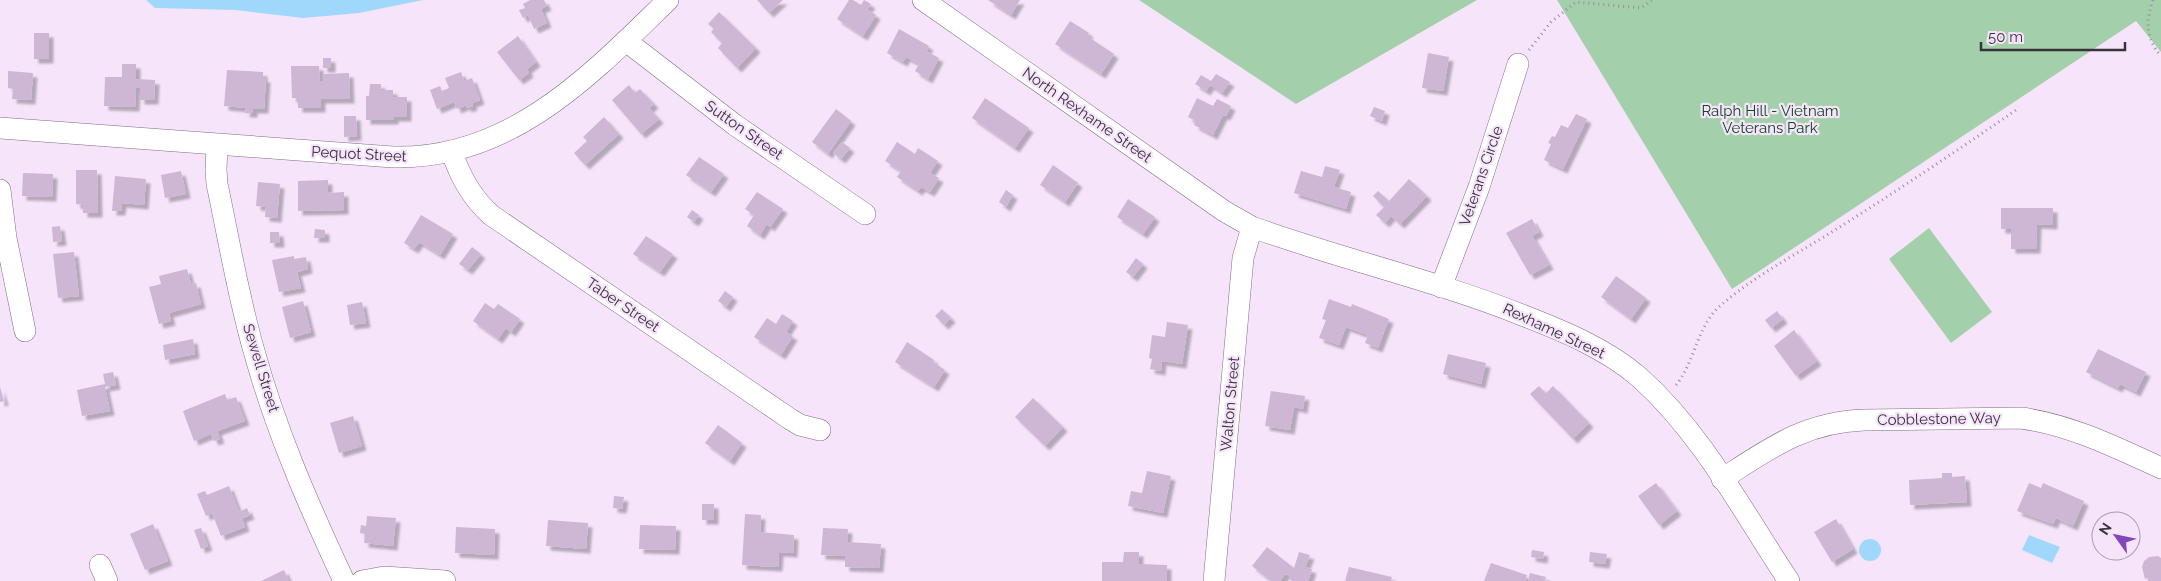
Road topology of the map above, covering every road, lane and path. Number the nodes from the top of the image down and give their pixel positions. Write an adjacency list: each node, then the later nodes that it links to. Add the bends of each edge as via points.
1 (668, 0): 5 (street, Pequot Street)
2 (923, 0): 14 (street, North Rexhame Street, via 1224,212)
3 (1652, 0): 7 (path, via 1642,8 1576,2 1552,22)
4 (2153, 0): 6 (path, via 2147,19 2152,46)
5 (626, 41): 11 (street, Pequot Street, via 529,119 491,139); 13 (street, Sutton Street, via 734,125)
6 (2161, 56)
7 (1518, 64): 15 (street, Veterans Circle, via 1479,187)
8 (2019, 108): 17 (path, via 1719,307 1706,325 1682,378)
9 (0, 128): 10 (street, Pequot Street)
10 (217, 145): 11 (street, Pequot Street, via 400,157); 21 (street, Sewell Street, via 218,184 254,350 292,465)
11 (452, 152): 18 (street, Taber Street, via 462,180 479,205 491,215 790,419)
12 (0, 190): 16 (street)
13 (865, 214)
14 (1252, 227): 15 (street, Rexhame Street); 24 (street, Walton Street, via 1243,258)
15 (1440, 286): 17 (street, Rexhame Street, via 1494,304 1588,344 1638,377)
16 (25, 331)
17 (1662, 401): 20 (street, Rexhame Street, via 1704,451)
18 (820, 430)
19 (2161, 468): 20 (street, Cobblestone Way, via 2092,437 2043,421 2021,418 1840,420 1792,437)
20 (1722, 479): 25 (street, Rexhame Street)
21 (344, 581)
22 (362, 581): 23 (street, via 384,577)
23 (445, 581)
24 (1214, 581)
25 (1789, 581)

